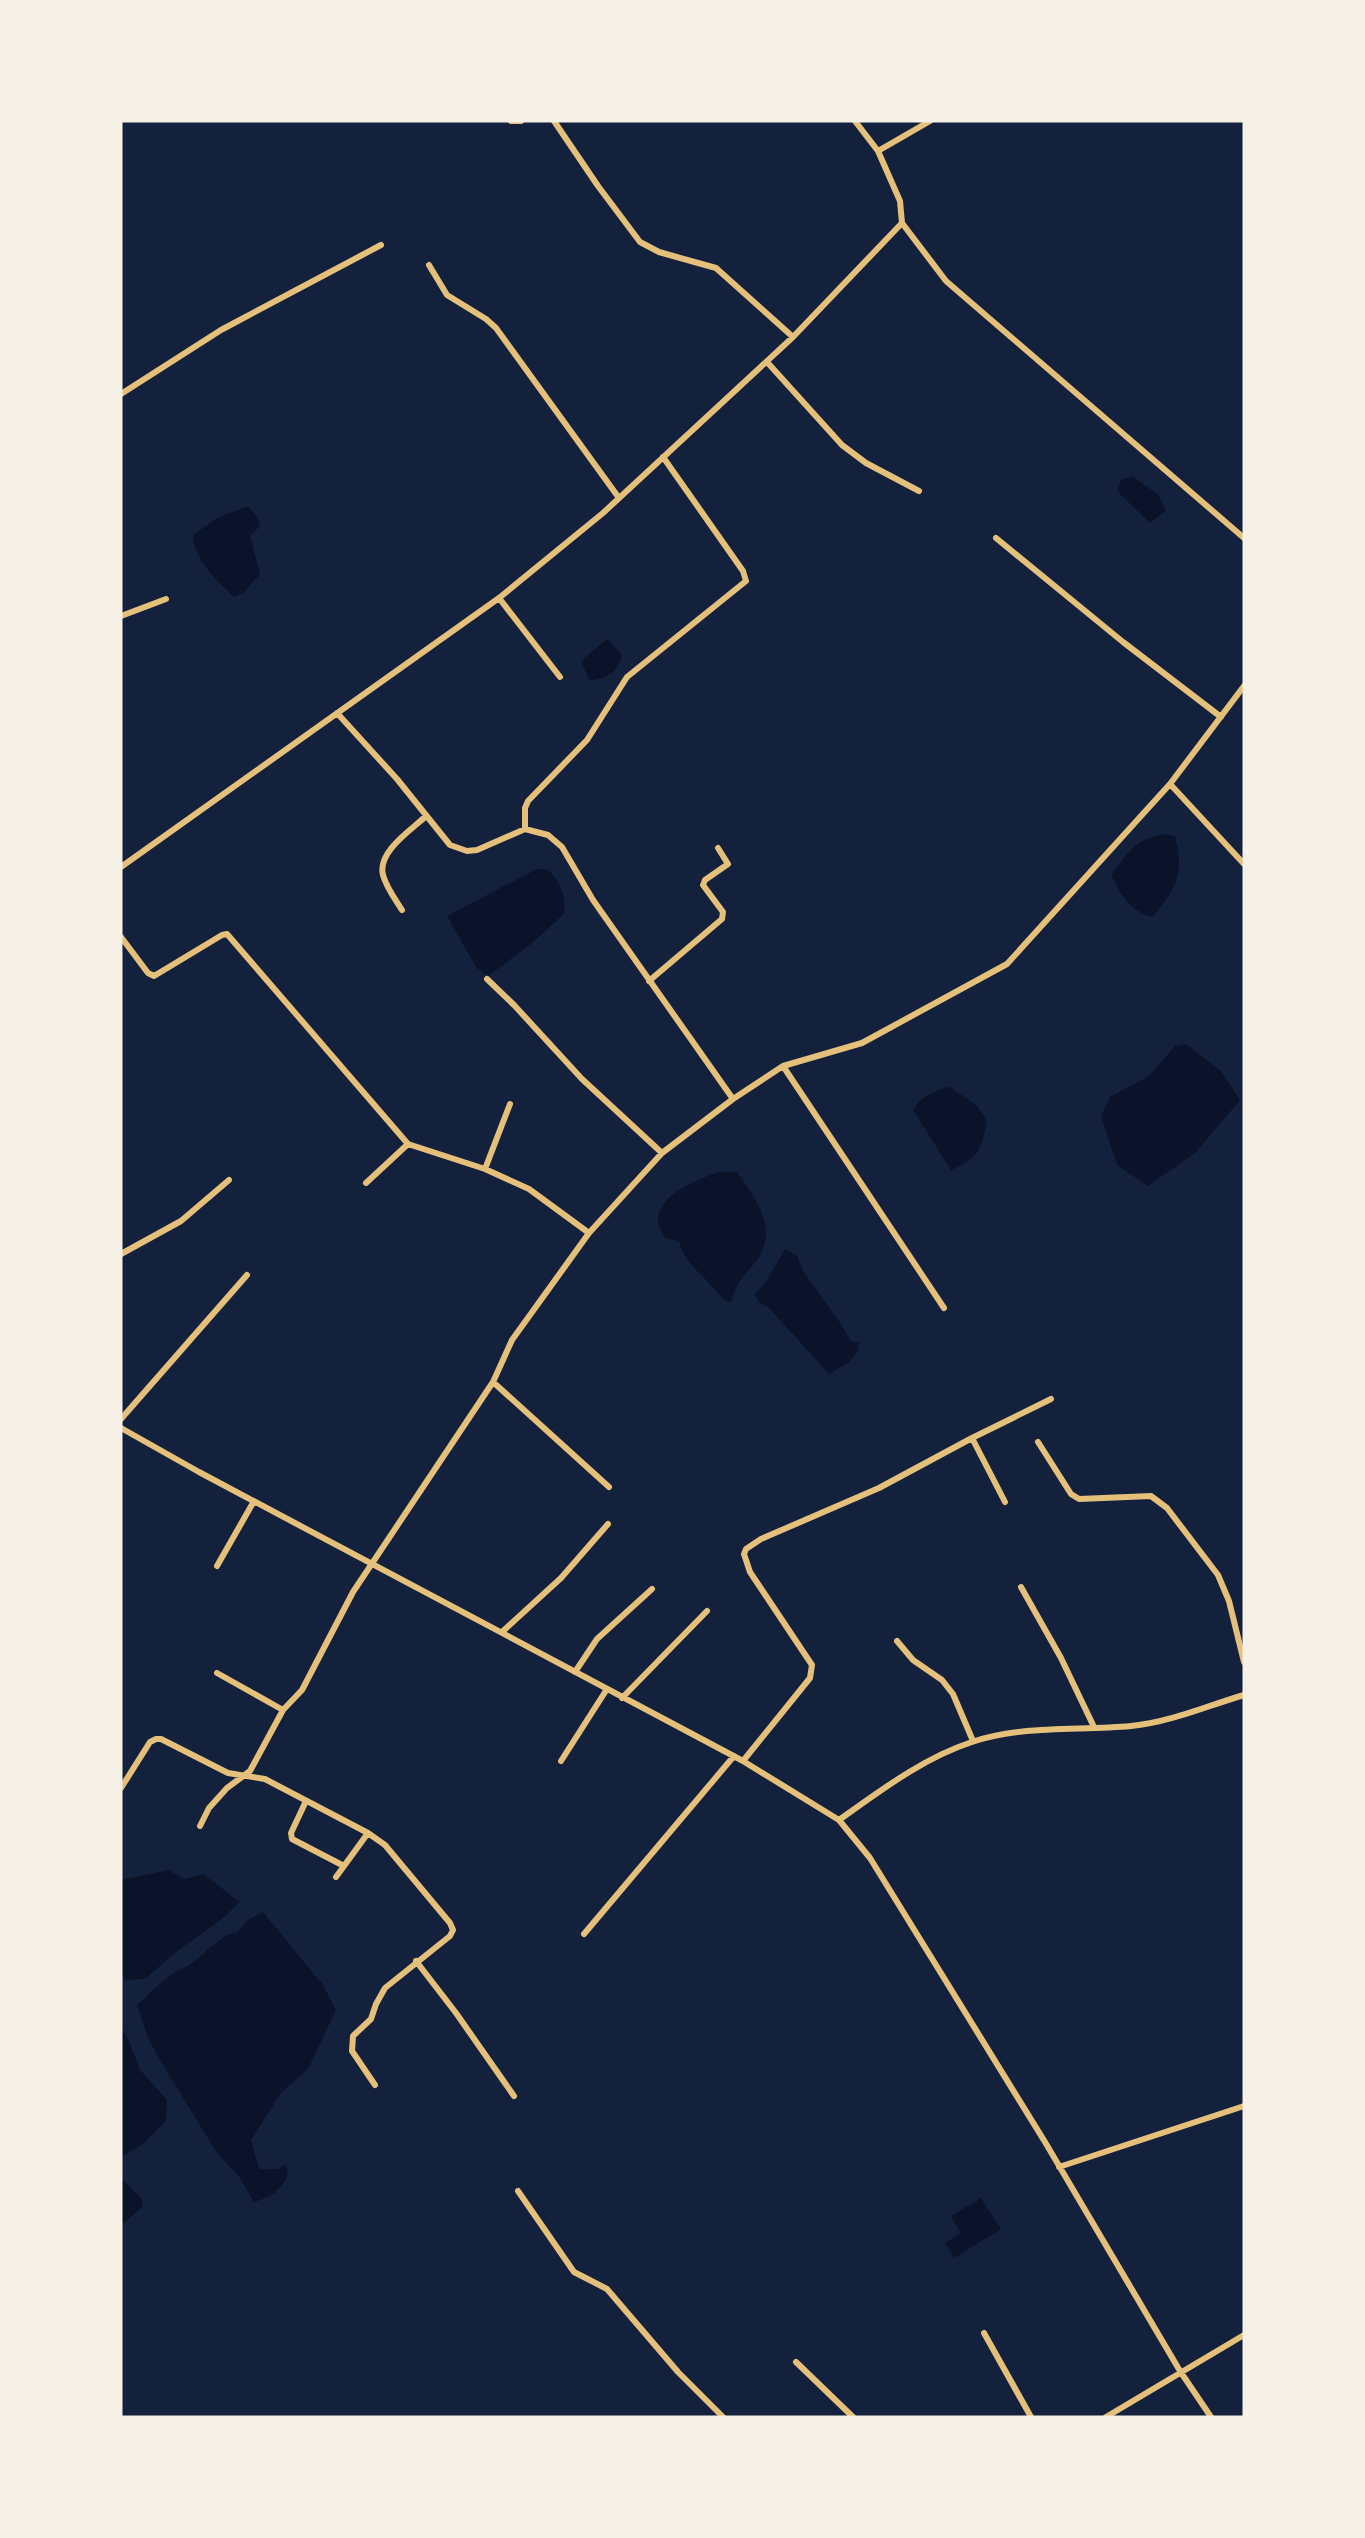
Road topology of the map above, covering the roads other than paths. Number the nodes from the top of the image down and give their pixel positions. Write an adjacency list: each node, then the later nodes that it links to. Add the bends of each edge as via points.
1 (512, 121): 2 (street)
2 (521, 121)
3 (554, 121): 10 (street, via 640,242 716,268)
4 (855, 121): 6 (street)
5 (930, 121): 6 (street)
6 (878, 151): 7 (street, via 900,201)
7 (902, 223): 10 (street); 17 (street, via 946,281)
8 (381, 245): 12 (street, via 220,330)
9 (429, 265): 15 (street, via 447,295 496,328)
10 (793, 337): 11 (street)
11 (767, 362): 13 (street); 14 (street, via 842,445)
12 (121, 394)
13 (663, 457): 15 (street); 27 (street, via 746,581 626,677 587,740 528,801)
14 (919, 491)
15 (619, 498): 18 (street)
16 (996, 538): 24 (street)
17 (1244, 538)
18 (499, 598): 21 (street); 23 (street)
19 (166, 599): 20 (street)
20 (121, 616)
21 (560, 677)
22 (1244, 686): 24 (street)
23 (337, 713): 26 (street); 30 (street)
24 (1221, 717): 25 (street)
25 (1170, 784): 29 (street); 35 (street, via 1007,964 862,1043)
26 (425, 817): 27 (street, via 450,845 467,851); 31 (street, via 389,851 382,866)
27 (525, 829): 34 (street, via 548,835 562,847)
28 (718, 848): 34 (street, via 727,864 702,885 723,912 722,919)
29 (1244, 863)
30 (121, 867)
31 (402, 910)
32 (121, 937): 38 (street, via 154,976 227,934)
33 (487, 979): 39 (street, via 582,1079)
34 (649, 981): 36 (street)
35 (783, 1066): 36 (street); 46 (street)
36 (733, 1099): 39 (street)
37 (510, 1104): 40 (street)
38 (408, 1144): 40 (street); 42 (street)
39 (662, 1153): 43 (street)
40 (485, 1169): 43 (street, via 529,1189)
41 (229, 1180): 44 (street, via 181,1221)
42 (366, 1183)
43 (589, 1233): 47 (street, via 512,1340)
44 (121, 1254)
45 (247, 1275): 49 (street)
46 (944, 1308)
47 (493, 1382): 53 (street); 57 (street)
48 (1051, 1399): 51 (street)
49 (121, 1419)
50 (121, 1428): 54 (street)
51 (972, 1438): 55 (street); 75 (street, via 879,1488 746,1549 750,1572 812,1665 810,1678)
52 (1038, 1442): 64 (street, via 1070,1494 1079,1499 1151,1496 1167,1508 1218,1575)
53 (609, 1487)
54 (254, 1501): 57 (street); 58 (street)
55 (1005, 1502)
56 (608, 1524): 62 (street, via 561,1578)
57 (371, 1562): 62 (street); 70 (street, via 302,1690)
58 (217, 1566)
59 (1021, 1587): 71 (street)
60 (652, 1588): 65 (street, via 597,1639)
61 (707, 1611): 69 (street)
62 (502, 1632): 65 (street)
63 (897, 1641): 72 (street, via 953,1694)
64 (1244, 1662)
65 (575, 1672): 67 (street)
66 (217, 1673): 70 (street)
67 (607, 1689): 69 (street); 74 (street)
68 (1244, 1695): 71 (street, via 1157,1722)
69 (622, 1698): 73 (street)
70 (284, 1710): 76 (street)
71 (1094, 1727): 72 (street)
72 (973, 1741): 79 (street, via 946,1751)
73 (734, 1756): 75 (street); 84 (street)
74 (561, 1761)
75 (743, 1761): 79 (street)
76 (246, 1775): 77 (street, via 228,1773 156,1739); 78 (street, via 265,1779); 80 (street, via 227,1788)
77 (121, 1788)
78 (306, 1801): 81 (street); 82 (street, via 292,1839)
79 (839, 1820): 89 (street, via 870,1858)
80 (200, 1826)
81 (368, 1833): 82 (street); 85 (street, via 385,1845 453,1930)
82 (344, 1867): 83 (street)
83 (336, 1877)
84 (584, 1934)
85 (416, 1961): 86 (street, via 385,1988 371,2018 354,2036 352,2052); 87 (street)
86 (375, 2085)
87 (514, 2096)
88 (1244, 2106): 89 (street)
89 (1059, 2167): 94 (street)
90 (518, 2191): 95 (street, via 574,2272 607,2289)
91 (984, 2333): 97 (street)
92 (1244, 2334): 94 (street)
93 (796, 2362): 96 (street)
94 (1180, 2371): 98 (street); 99 (street)
95 (723, 2417)
96 (853, 2417)
97 (1031, 2417)
98 (1106, 2417)
99 (1211, 2417)

